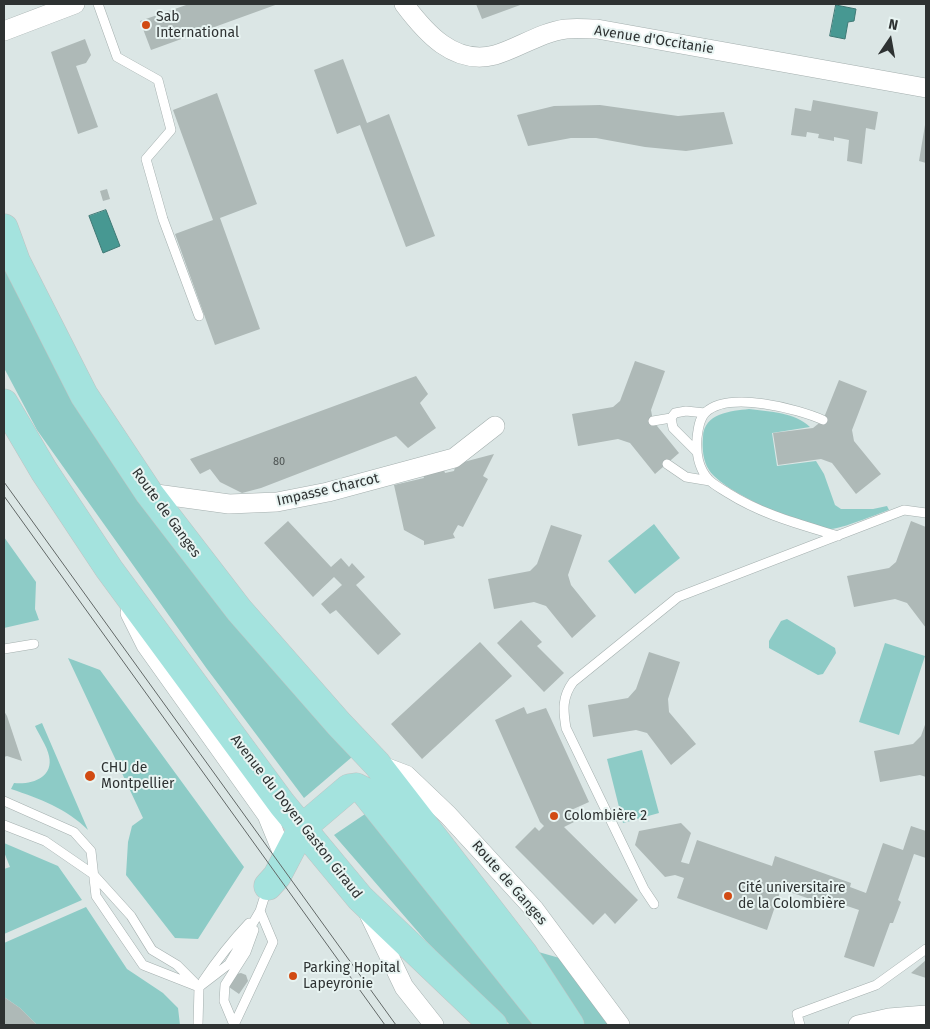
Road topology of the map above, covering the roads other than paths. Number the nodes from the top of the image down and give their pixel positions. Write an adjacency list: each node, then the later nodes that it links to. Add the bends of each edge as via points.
1 (75, 4): 4 (street)
2 (98, 4): 7 (lane, via 117,57 158,80 171,130 146,159 163,219)
3 (404, 4): 5 (street, Avenue d'Occitanie, via 426,33 445,47 464,54 494,55 566,29 597,29)
4 (8, 28)
5 (926, 88)
6 (4, 228): 19 (main road, Route de Ganges, via 16,261 84,395)
7 (199, 316)
8 (4, 403): 17 (main road, Avenue du Doyen Gaston Giraud)
9 (705, 413): 10 (lane, via 686,411 675,413); 11 (lane, via 718,406 750,402 793,409); 15 (lane, via 698,428)
10 (671, 418): 12 (lane); 15 (lane, via 673,428)
11 (823, 420)
12 (653, 421)
13 (495, 426): 19 (street, Impasse Charcot, via 454,458 328,492 277,502 229,504)
14 (4, 430): 17 (street, Avenue du Doyen Gaston Giraud)
15 (696, 451): 18 (lane, via 700,466)
16 (667, 464): 18 (lane, via 686,478)
17 (44, 471): 22 (main road, Avenue du Doyen Gaston Giraud)
18 (710, 481): 21 (lane, via 761,512)
19 (149, 493): 25 (main road, Route de Ganges, via 239,610)
20 (926, 513): 21 (lane, via 904,510)
21 (838, 536): 33 (lane, via 678,597 574,682 565,694 566,728 644,890)
22 (109, 569): 28 (main road, Avenue du Doyen Gaston Giraud); 29 (street, Avenue du Doyen Gaston Giraud, via 146,645 267,815)
23 (34, 644): 24 (lane)
24 (4, 650)
25 (377, 764): 42 (main road, Route de Ganges, via 523,953); 43 (street, Route de Ganges, via 406,775 448,815 534,909)
26 (4, 801): 30 (lane, via 74,832 91,851)
27 (4, 825): 30 (lane, via 45,841)
28 (302, 828): 29 (main road); 31 (main road, Avenue du Doyen Gaston Giraud); 41 (main road, via 348,788 364,791)
29 (285, 859): 32 (main road)
30 (93, 874): 35 (lane, via 131,916 152,950 177,965); 35 (lane, via 96,896 143,965)
31 (360, 898): 39 (street, Avenue du Doyen Gaston Giraud, via 404,987); 40 (main road)
32 (264, 899): 35 (lane, via 230,964); 38 (lane, via 273,942); 38 (lane, via 246,952 225,986 224,1001)
33 (654, 904)
34 (926, 949): 44 (lane, via 876,985 797,1014)
35 (199, 987): 37 (lane)
36 (918, 1019): 45 (street, via 889,1018)
37 (198, 1025)
38 (234, 1025)
39 (434, 1025)
40 (493, 1025)
41 (551, 1025)
42 (570, 1025)
43 (620, 1025)
44 (800, 1025)
45 (858, 1025)

